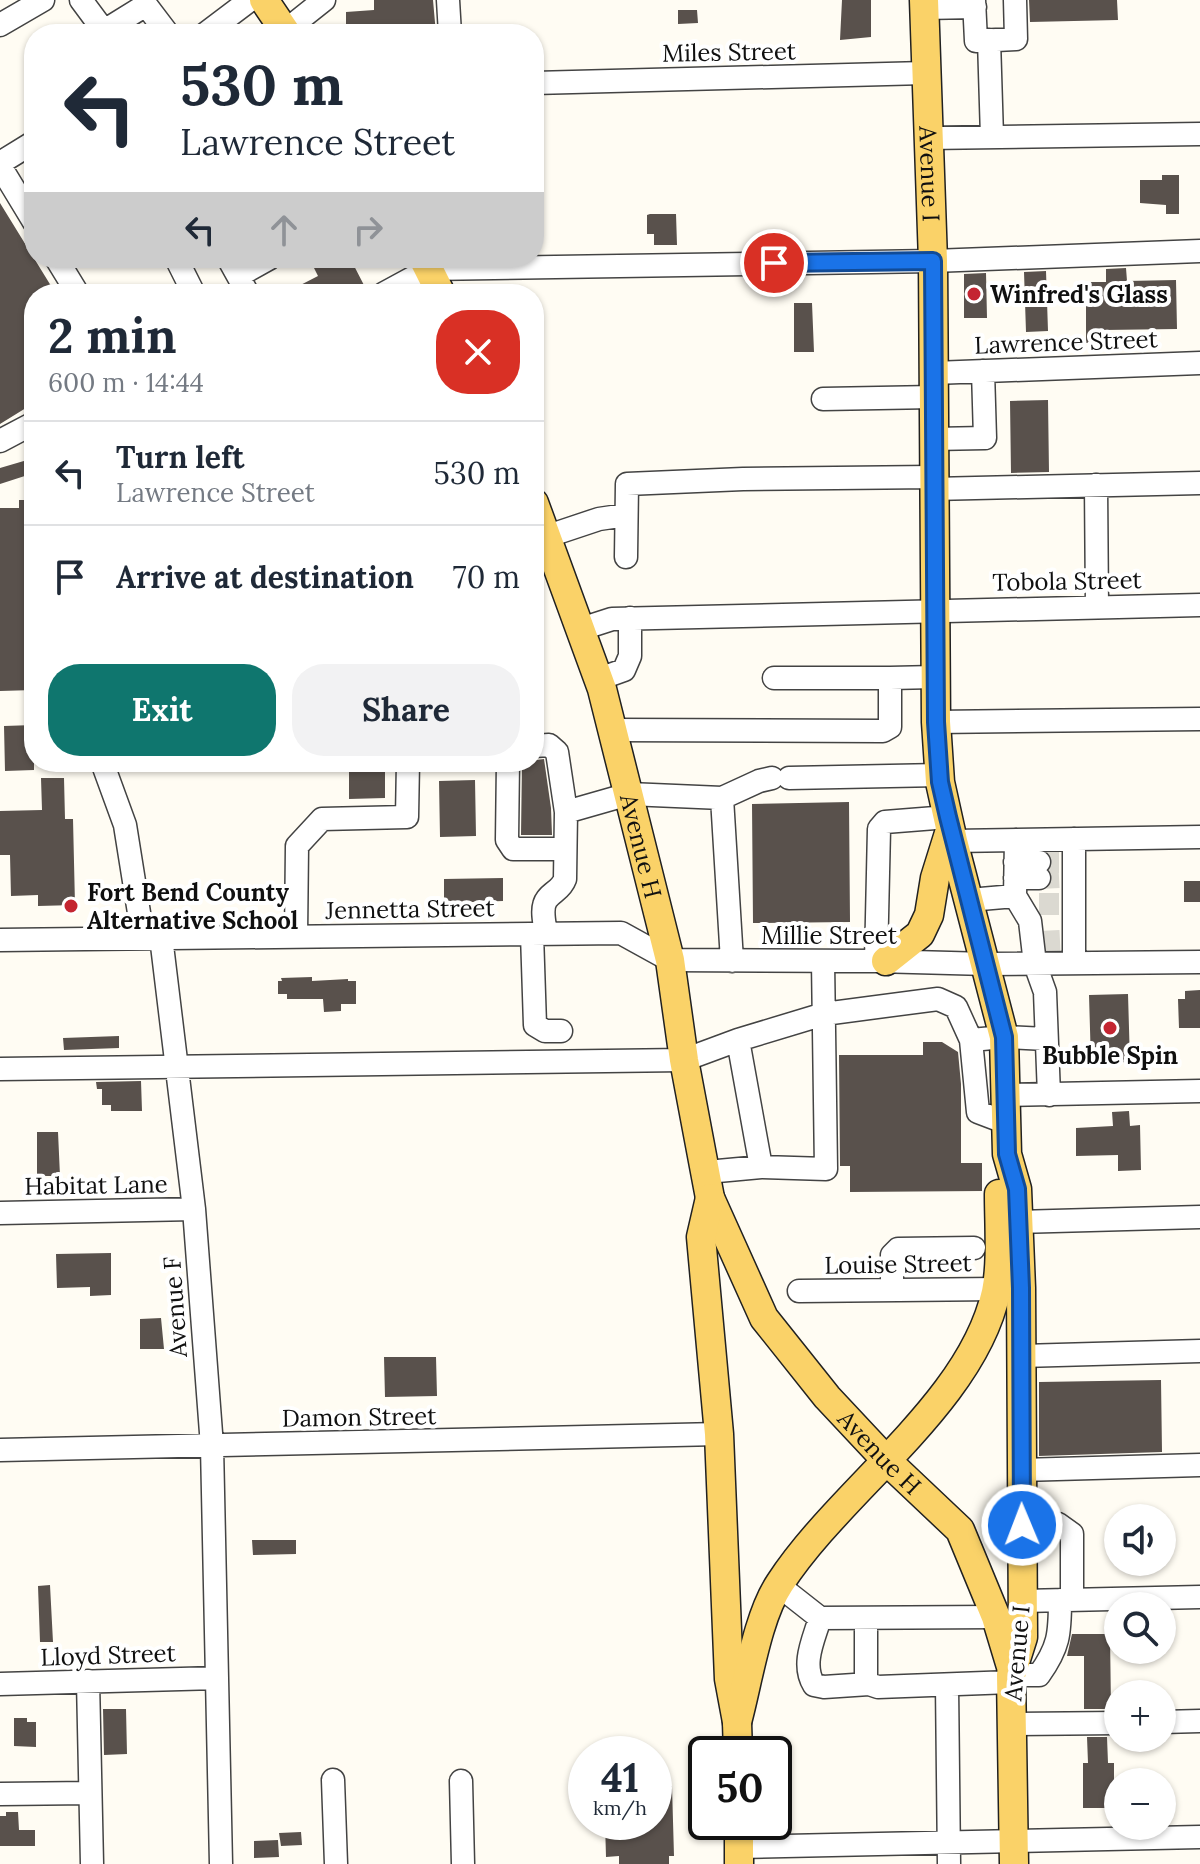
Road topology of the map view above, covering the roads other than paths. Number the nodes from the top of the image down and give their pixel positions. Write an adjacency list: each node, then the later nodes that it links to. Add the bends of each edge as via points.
1 (43, 0): 17 (street)
2 (81, 0): 10 (street)
3 (250, 0): 13 (street)
4 (264, 0): 14 (main road)
5 (324, 0): 15 (street)
6 (448, 0): 16 (street)
7 (1015, 0): 18 (street, via 1016,39)
8 (974, 3): 9 (street); 18 (street, via 976,41)
9 (924, 4): 19 (main road, Avenue I)
10 (99, 24)
11 (115, 24): 12 (street, via 146,5)
12 (160, 24)
13 (218, 24)
14 (280, 24)
15 (296, 24)
16 (449, 24)
17 (0, 25)
18 (989, 40): 22 (street)
19 (925, 73): 20 (street, Miles Street); 23 (main road, Avenue I)
20 (544, 83)
21 (1200, 134): 22 (street)
22 (992, 137): 23 (street)
23 (928, 138): 28 (main road, Avenue I)
24 (24, 149): 25 (street)
25 (0, 165): 26 (street)
26 (24, 205)
27 (1200, 251): 28 (street)
28 (933, 261): 29 (street); 33 (main road, Avenue I)
29 (431, 274): 30 (street)
30 (407, 284)
31 (1200, 363): 32 (street, Lawrence Street)
32 (983, 371): 33 (street, Lawrence Street); 36 (street, via 985,438)
33 (934, 385): 34 (street, Lawrence Street); 36 (main road, Avenue I)
34 (823, 399)
35 (24, 428): 37 (street)
36 (933, 439): 38 (main road, Avenue I)
37 (0, 441)
38 (933, 483): 40 (street); 41 (street, via 743,479 627,484); 47 (main road, Avenue I)
39 (1200, 483): 40 (street)
40 (1096, 485): 46 (street)
41 (626, 515): 42 (street); 44 (street)
42 (544, 539)
43 (544, 541): 49 (main road, Avenue H)
44 (626, 557)
45 (1200, 605): 46 (street, Tobola Street)
46 (1097, 607): 47 (street, Tobola Street)
47 (934, 610): 48 (street, Tobola Street); 50 (main road, Avenue I)
48 (630, 618): 49 (street, Tobola Street); 53 (street, via 630,656 624,670)
49 (581, 629): 53 (main road, Avenue H)
50 (935, 677): 52 (street); 55 (main road, Avenue I)
51 (774, 678): 52 (street)
52 (890, 678): 56 (street, via 890,727 883,731)
53 (599, 679): 56 (main road, Avenue H)
54 (1200, 719): 55 (street)
55 (936, 722): 61 (main road, Avenue I)
56 (612, 730): 62 (main road, Avenue H)
57 (544, 745): 64 (street, via 557,752)
58 (106, 772): 74 (street, via 125,825 140,919)
59 (408, 772): 73 (street, via 407,817 322,819 297,846)
60 (508, 772): 68 (street, via 507,840 513,849)
61 (940, 775): 63 (street, via 781,778 759,781); 65 (main road, Avenue I)
62 (629, 794): 63 (street); 64 (street); 76 (main road, Avenue H)
63 (722, 798): 77 (street)
64 (566, 812): 68 (street)
65 (950, 829): 70 (main road, Avenue I); 71 (street); 79 (main road, via 920,934); 79 (street, via 885,822 879,829)
66 (1200, 837): 67 (street)
67 (1074, 839): 69 (street); 71 (street)
68 (565, 849): 72 (street, via 563,886 547,898)
69 (1057, 870): 71 (street); 71 (street)
70 (969, 900): 71 (street); 81 (main road, Avenue I)
71 (1043, 916): 80 (street); 81 (street, Millie Street); 85 (street)
72 (539, 934): 73 (street, Jennetta Street); 76 (street, Jennetta Street, via 621,933); 83 (street, via 535,1025)
73 (296, 936): 74 (street, Jennetta Street)
74 (161, 937): 75 (street, Jennetta Street); 89 (street, Avenue F)
75 (0, 940)
76 (670, 960): 77 (street, Millie Street); 88 (main road, Avenue H)
77 (732, 961): 78 (street, Millie Street)
78 (823, 961): 79 (street, Millie Street); 82 (street)
79 (881, 961): 81 (street, Millie Street)
80 (1200, 962)
81 (987, 964): 84 (main road, Avenue I)
82 (824, 1014): 86 (street); 87 (street, via 938,999 956,1007); 95 (street, via 826,1169)
83 (561, 1031)
84 (1004, 1037): 85 (street); 87 (street); 93 (main road, Avenue I)
85 (1046, 1039): 92 (street)
86 (738, 1040): 88 (street); 95 (street)
87 (971, 1040): 93 (street, via 978,1112)
88 (684, 1060): 89 (street); 96 (main road, Avenue H)
89 (177, 1066): 90 (street); 97 (street, Avenue F)
90 (0, 1069)
91 (1200, 1091): 92 (street)
92 (1049, 1095): 93 (street)
93 (1007, 1109): 94 (main road, Avenue I)
94 (1007, 1154): 100 (main road, Avenue I, via 1017,1189); 102 (main road, Avenue I, via 999,1190)
95 (761, 1167): 96 (street)
96 (709, 1185): 107 (main road, Avenue H, via 701,1237); 110 (main road, Avenue H, via 764,1318)
97 (194, 1209): 98 (street, Habitat Lane); 108 (street, Avenue F)
98 (0, 1213)
99 (1200, 1217): 100 (street)
100 (1017, 1222): 106 (main road, Avenue I)
101 (974, 1248): 103 (street, via 898,1249 892,1255)
102 (997, 1289): 103 (street, Louise Street); 106 (main road, via 1004,1340); 110 (main road, Avenue I, via 989,1319 958,1377)
103 (892, 1290): 104 (street, Louise Street)
104 (799, 1291)
105 (1200, 1351): 106 (street)
106 (1022, 1356): 112 (main road, Avenue I)
107 (719, 1434): 108 (street, Damon Street); 130 (main road, Avenue H, via 729,1679)
108 (212, 1446): 109 (street, Damon Street); 124 (street, Avenue F)
109 (0, 1450)
110 (886, 1460): 113 (main road, Avenue I); 114 (main road, Avenue H)
111 (1200, 1465): 112 (street)
112 (1021, 1470): 115 (main road, Avenue I)
113 (848, 1500): 114 (main road, via 863,1492 901,1493); 116 (main road, Avenue I)
114 (940, 1512): 120 (main road, Avenue H, via 960,1530)
115 (1022, 1525): 118 (street, via 1058,1524 1072,1534); 119 (main road, Avenue I)
116 (778, 1585): 121 (street); 130 (main road, Avenue I, via 763,1621)
117 (1200, 1597): 118 (street)
118 (1066, 1600): 119 (street); 123 (street, via 1054,1654 1039,1675)
119 (1023, 1601): 123 (main road, Avenue I, via 1023,1637)
120 (996, 1617): 122 (street); 123 (main road, Avenue H)
121 (820, 1618): 122 (street); 127 (street, via 807,1662 814,1685)
122 (866, 1618): 127 (street)
123 (1011, 1675): 128 (street); 133 (main road, Avenue I)
124 (217, 1678): 125 (street, Lloyd Street); 144 (street, Avenue F)
125 (88, 1681): 126 (street, Lloyd Street); 137 (street)
126 (0, 1684)
127 (869, 1684): 128 (street)
128 (947, 1685): 141 (street)
129 (1200, 1721): 131 (street)
130 (737, 1722): 134 (main road, Avenue H)
131 (1176, 1722)
132 (1104, 1723): 133 (street)
133 (1012, 1724): 142 (main road, Avenue I)
134 (737, 1736)
135 (333, 1780): 145 (street)
136 (461, 1781): 146 (street)
137 (90, 1793): 138 (street); 143 (street)
138 (0, 1794)
139 (1200, 1837): 142 (street)
140 (739, 1844): 141 (street)
141 (949, 1853): 142 (street)
142 (1014, 1853)
143 (92, 1864)
144 (221, 1864)
145 (336, 1864)
146 (463, 1864)

